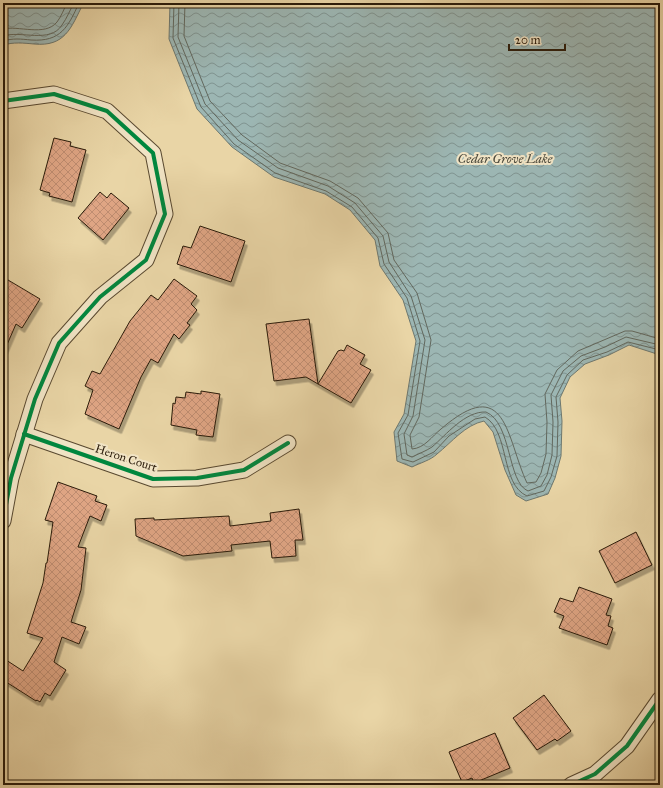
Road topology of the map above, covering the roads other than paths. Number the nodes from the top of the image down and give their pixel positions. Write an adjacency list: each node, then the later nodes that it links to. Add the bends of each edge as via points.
1 (3, 101): 2 (street, via 54,94 107,111 153,153 165,214 146,260 100,297 59,343 34,399)
2 (24, 434): 3 (street, Heron Court, via 153,479 197,478 244,470); 4 (street, via 11,478)
3 (288, 443)
4 (3, 521)
5 (660, 699): 6 (street, via 628,746 595,774)
6 (571, 785)

